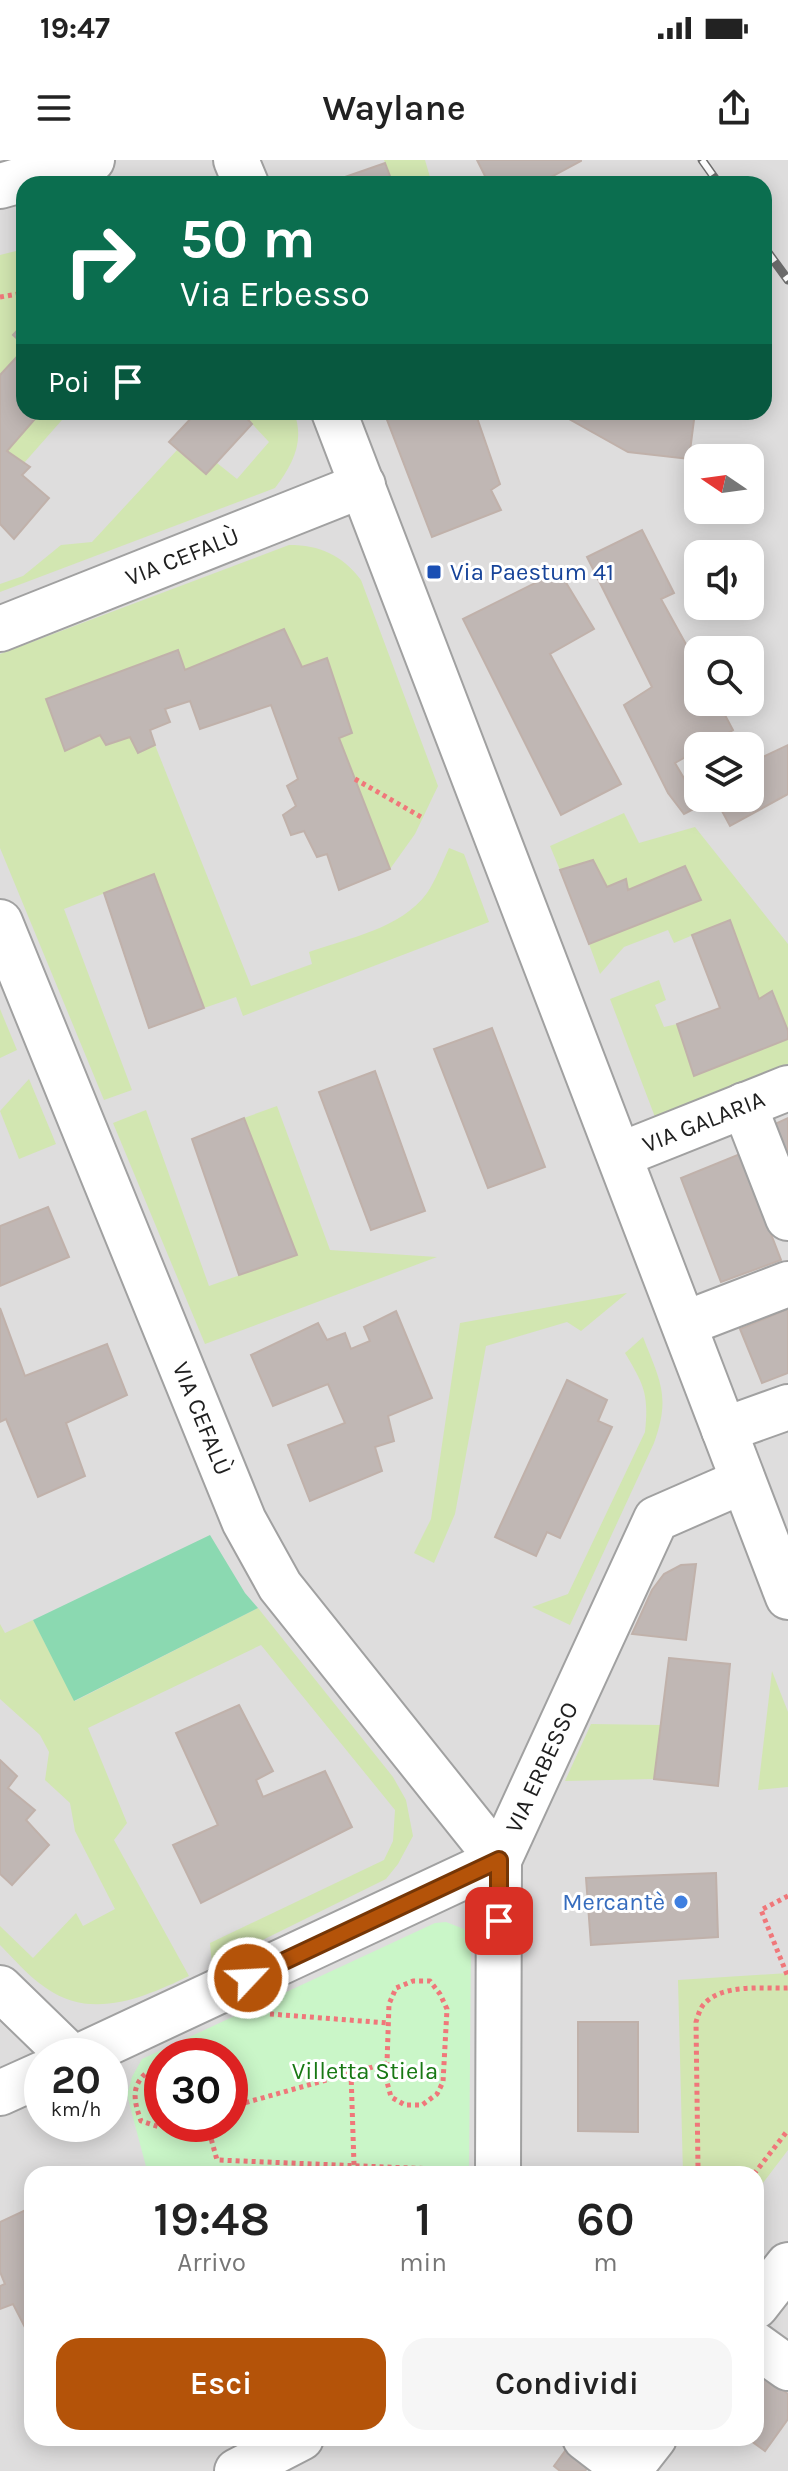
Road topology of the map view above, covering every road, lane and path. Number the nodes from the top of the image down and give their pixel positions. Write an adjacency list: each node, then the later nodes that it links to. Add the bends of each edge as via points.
1 (92, 160): 2 (street)
2 (35, 176)
3 (337, 420): 4 (street)
4 (363, 485): 5 (street, VIA CEFALÙ); 11 (street)
5 (0, 629)
6 (355, 779): 7 (path)
7 (423, 818)
8 (0, 922): 19 (street, VIA CEFALÙ, via 244,1521 280,1586)
9 (788, 1088): 10 (street, VIA GALARIA)
10 (744, 1105): 11 (street, VIA GALARIA); 12 (street)
11 (620, 1155): 14 (street)
12 (788, 1218)
13 (788, 1284): 14 (street)
14 (684, 1324): 16 (street)
15 (788, 1407): 16 (street)
16 (724, 1430): 17 (street)
17 (743, 1481): 18 (street); 19 (street, VIA ERBESSO, via 656,1519)
18 (788, 1597)
19 (499, 1860): 27 (street); 39 (street, VIA ERBESSO)
20 (788, 1896): 21 (path, via 761,1910)
21 (788, 1977)
22 (0, 1988): 26 (street)
23 (788, 1988): 42 (path, via 742,1989 701,2005 696,2022)
24 (268, 2014): 25 (path)
25 (388, 2023): 28 (path, via 396,1988 430,1981 447,2009); 30 (path)
26 (51, 2038)
27 (118, 2038)
28 (444, 2053): 29 (path); 30 (path, via 443,2082 422,2105 405,2105 391,2097)
29 (452, 2053)
30 (387, 2063): 31 (path)
31 (351, 2073): 35 (path); 40 (path)
32 (144, 2075): 36 (path, via 133,2098)
33 (24, 2082): 34 (street)
34 (0, 2093)
35 (248, 2102)
36 (144, 2122)
37 (788, 2130): 43 (path)
38 (212, 2142): 40 (path, via 217,2160)
39 (479, 2164)
40 (354, 2165): 41 (path)
41 (360, 2166)
42 (698, 2166)
43 (760, 2166)
44 (788, 2265): 45 (street)
45 (764, 2296)
46 (764, 2351): 47 (street)
47 (788, 2368)
48 (285, 2446): 51 (street)
49 (595, 2446): 52 (street)
50 (648, 2446): 52 (street)
51 (237, 2471)
52 (628, 2471)

